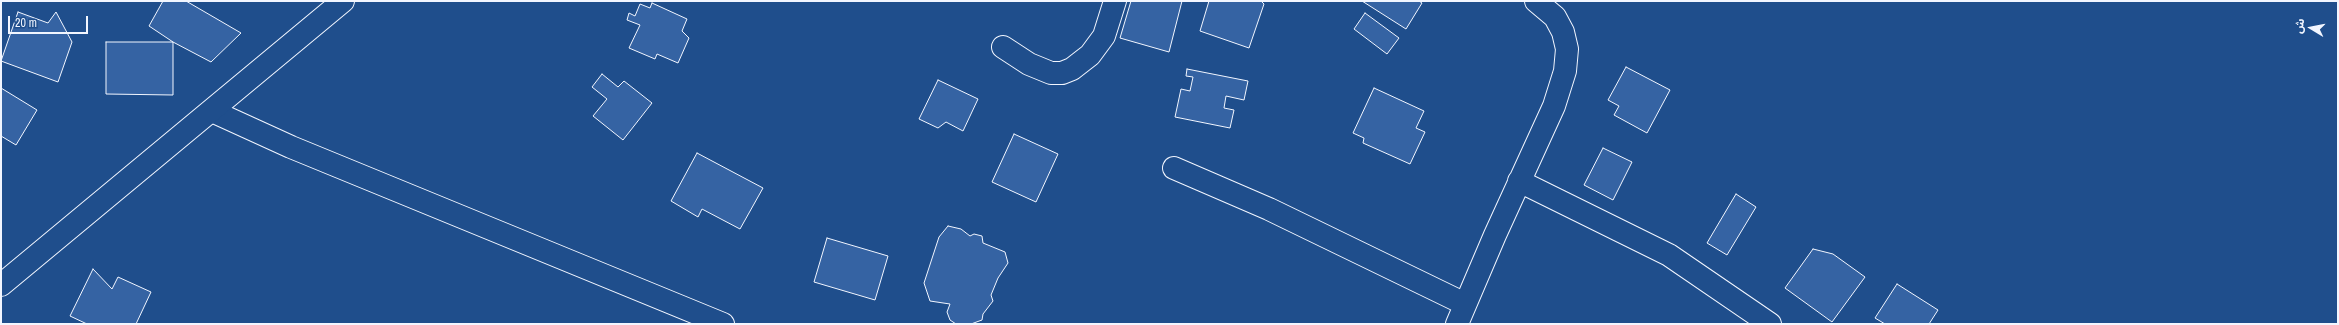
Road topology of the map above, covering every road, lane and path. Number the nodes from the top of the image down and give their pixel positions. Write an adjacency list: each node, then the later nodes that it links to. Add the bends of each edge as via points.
1 (343, 1): 5 (street)
2 (1115, 1): 4 (street, via 1104,36 1090,55 1072,69 1062,73 1050,73 1029,64)
3 (1536, 1): 7 (street, via 1555,17 1563,32 1567,49 1565,71 1554,106)
4 (1003, 47)
5 (212, 111): 8 (street); 10 (street, via 305,153)
6 (1174, 168): 9 (street, via 1269,209)
7 (1519, 181): 9 (street); 12 (street, via 1669,255)
8 (1, 285)
9 (1465, 304): 11 (street)
10 (723, 324)
11 (1458, 324)
12 (1770, 324)

